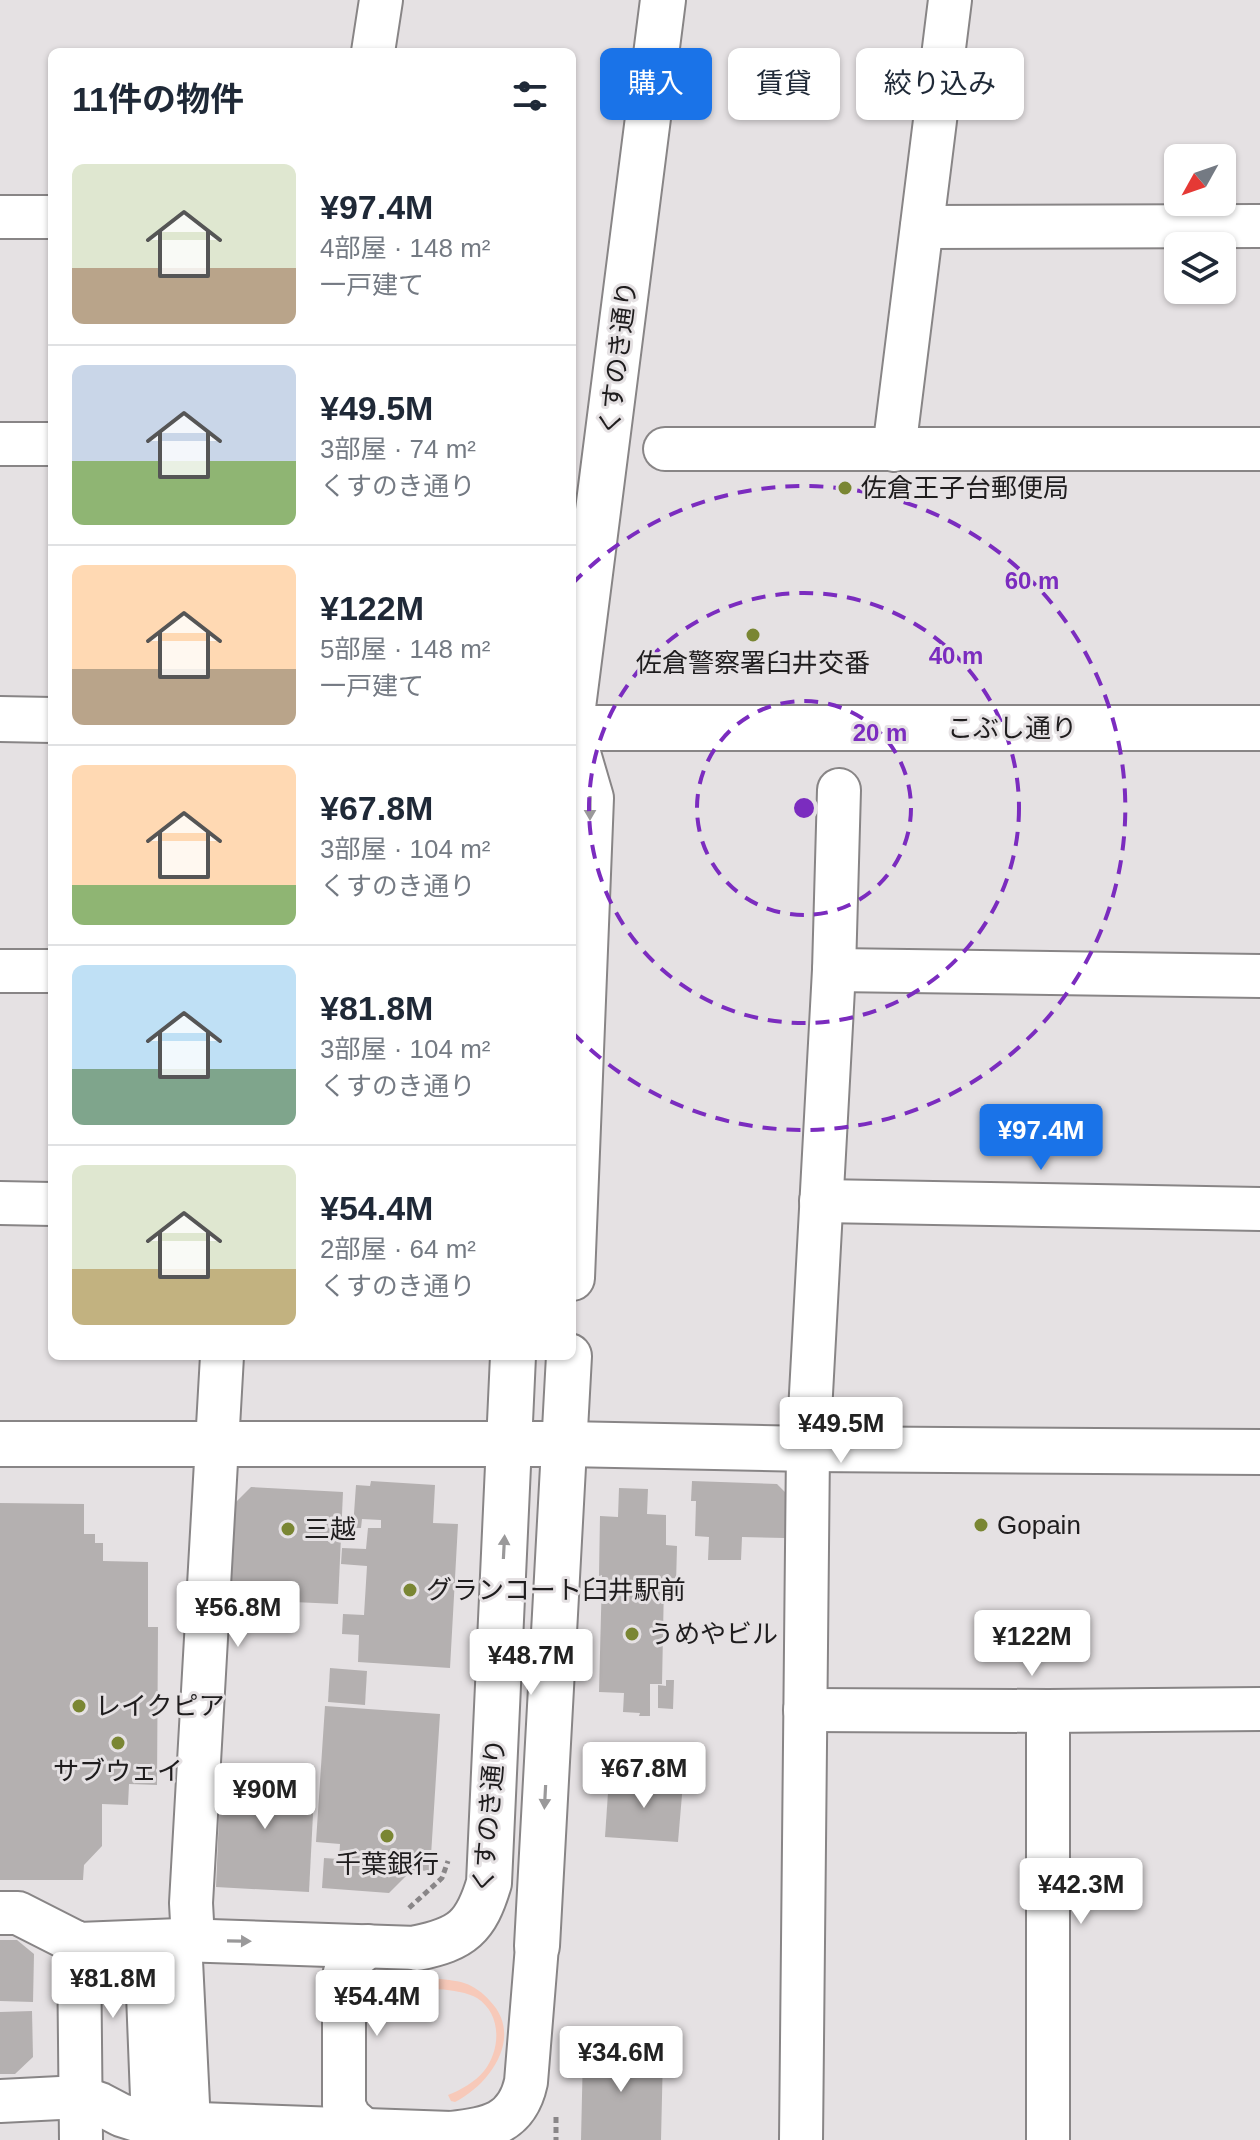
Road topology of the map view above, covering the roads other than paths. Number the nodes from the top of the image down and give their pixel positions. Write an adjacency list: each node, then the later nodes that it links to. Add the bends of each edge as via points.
1 (381, 0): 4 (street)
2 (663, 0): 14 (street, くすのき通り)
3 (950, 0): 8 (street)
4 (374, 48)
5 (0, 217): 6 (street)
6 (48, 217)
7 (1260, 226): 8 (street)
8 (922, 227): 13 (street)
9 (0, 444): 10 (street)
10 (48, 444)
11 (665, 449): 13 (street)
12 (1260, 449): 13 (street)
13 (894, 450)
14 (576, 684)
15 (0, 719): 16 (street)
16 (48, 720)
17 (1260, 728): 18 (street, こぶし通り)
18 (576, 730)
19 (576, 744): 25 (street, one-way to 25, via 591,798)
20 (839, 790): 21 (street)
21 (834, 970): 24 (street); 26 (street)
22 (0, 971): 23 (street)
23 (48, 971)
24 (1260, 976)
25 (576, 1177)
26 (821, 1201): 29 (street); 37 (street)
27 (0, 1203): 28 (street)
28 (48, 1204)
29 (1260, 1209)
30 (222, 1360): 35 (street)
31 (513, 1360): 36 (street, くすのき通り)
32 (569, 1360): 34 (street, くすのき通り)
33 (0, 1444): 35 (street)
34 (565, 1444): 36 (street); 37 (street); 46 (street, くすのき通り, one-way to 46)
35 (216, 1445): 36 (street); 44 (street, via 191,1903)
36 (509, 1445): 43 (street, くすのき通り, one-way to 36, via 442,1943 471,1925 489,1883)
37 (808, 1449): 38 (street); 40 (street)
38 (1260, 1452)
39 (1260, 1709): 41 (street)
40 (805, 1710): 41 (street); 53 (street)
41 (1048, 1711): 54 (street)
42 (0, 1913): 44 (street)
43 (412, 1929): 45 (street)
44 (141, 1942): 45 (street, one-way to 45); 49 (street); 49 (street)
45 (368, 1946): 50 (street, via 348,1962 344,1976 344,2106)
46 (537, 1946): 47 (street)
47 (523, 2096): 50 (street, via 495,2126 451,2133); 52 (street)
48 (0, 2101): 49 (street)
49 (128, 2119): 50 (street); 51 (street)
50 (364, 2130)
51 (81, 2140)
52 (526, 2140)
53 (801, 2140)
54 (1048, 2140)

